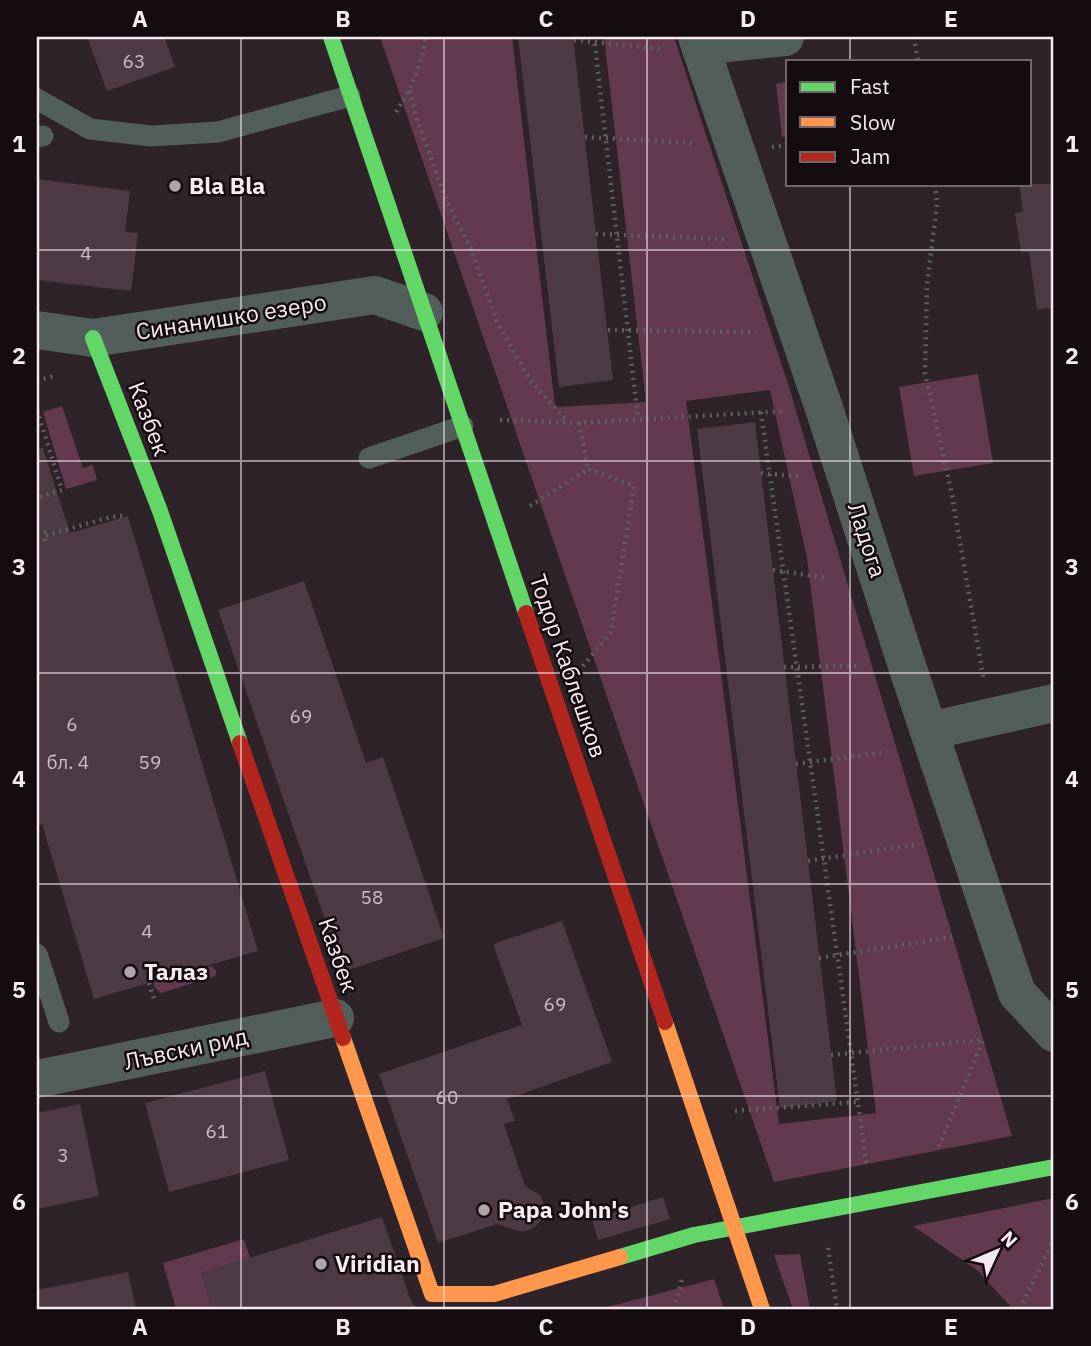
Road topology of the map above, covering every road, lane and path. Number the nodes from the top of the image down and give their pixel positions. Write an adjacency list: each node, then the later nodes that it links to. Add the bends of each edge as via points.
1 (331, 37): 10 (street, Тодор Каблешков)
2 (426, 37): 9 (path)
3 (785, 37): 7 (street)
4 (914, 37): 8 (path)
5 (594, 39): 6 (path); 7 (path); 14 (path)
6 (574, 40)
7 (687, 44): 28 (street, Ладога)
8 (918, 60)
9 (410, 91): 12 (path); 33 (path, via 447,202 470,246 498,324 530,380)
10 (350, 96): 11 (lane, via 218,132 151,136 90,129); 20 (street, Тодор Каблешков)
11 (37, 99)
12 (394, 116)
13 (585, 137): 14 (path)
14 (606, 138): 15 (path); 18 (path)
15 (694, 143)
16 (934, 186): 55 (path, via 937,203 927,285 925,373 951,490)
17 (596, 234): 18 (path)
18 (617, 235): 19 (path); 23 (path)
19 (725, 239)
20 (424, 312): 25 (street, Синанишко езеро, via 374,295); 35 (street, Тодор Каблешков)
21 (37, 330): 25 (street, Синанишко езеро)
22 (608, 330): 23 (path)
23 (628, 331): 24 (path); 31 (path)
24 (756, 332)
25 (93, 338): 69 (street, Казбек, via 160,511)
26 (53, 376): 27 (path)
27 (37, 381)
28 (824, 408): 30 (path); 56 (street, Ладога)
29 (37, 411): 41 (path, via 62,490)
30 (761, 412): 31 (path); 39 (path)
31 (638, 419): 34 (path)
32 (496, 420): 33 (path)
33 (568, 422): 34 (path)
34 (579, 423): 37 (path)
35 (463, 426): 36 (lane); 80 (street, Тодор Каблешков)
36 (369, 458)
37 (588, 469): 42 (path); 53 (path, via 634,486 611,632)
38 (761, 473): 39 (path)
39 (771, 474): 40 (path); 48 (path)
40 (802, 477)
41 (37, 498)
42 (526, 509)
43 (131, 514): 44 (path)
44 (72, 527): 45 (path); 46 (path, via 44,536)
45 (37, 534)
46 (45, 541)
47 (773, 570): 48 (path)
48 (785, 572): 49 (path); 52 (path)
49 (826, 578)
50 (856, 666): 52 (path)
51 (784, 667): 52 (path)
52 (797, 667): 58 (path)
53 (582, 668)
54 (1054, 703): 55 (street)
55 (990, 717): 56 (street)
56 (929, 731): 71 (street, Ладога, via 1017,993)
57 (887, 752): 58 (path)
58 (810, 762): 59 (path); 61 (path)
59 (796, 764)
60 (919, 844): 61 (path)
61 (822, 859): 62 (path); 65 (path)
62 (808, 861)
63 (952, 937): 65 (path)
64 (37, 954): 70 (lane)
65 (836, 955): 66 (path); 72 (path)
66 (820, 958)
67 (149, 983): 68 (path)
68 (154, 999)
69 (335, 1018): 74 (street, Лъвски рид); 80 (street, Казбек, via 432,1294 494,1294)
70 (59, 1022)
71 (1054, 1033)
72 (849, 1052): 73 (path); 75 (path); 77 (path, via 983,1040)
73 (831, 1055)
74 (37, 1079)
75 (856, 1102): 76 (path); 79 (path)
76 (735, 1111)
77 (936, 1152)
78 (1054, 1167): 80 (street)
79 (868, 1174)
80 (734, 1227): 83 (street, Тодор Каблешков)
81 (1054, 1239): 85 (path)
82 (830, 1265): 84 (path)
83 (762, 1309)
84 (837, 1309)
85 (1020, 1309)

